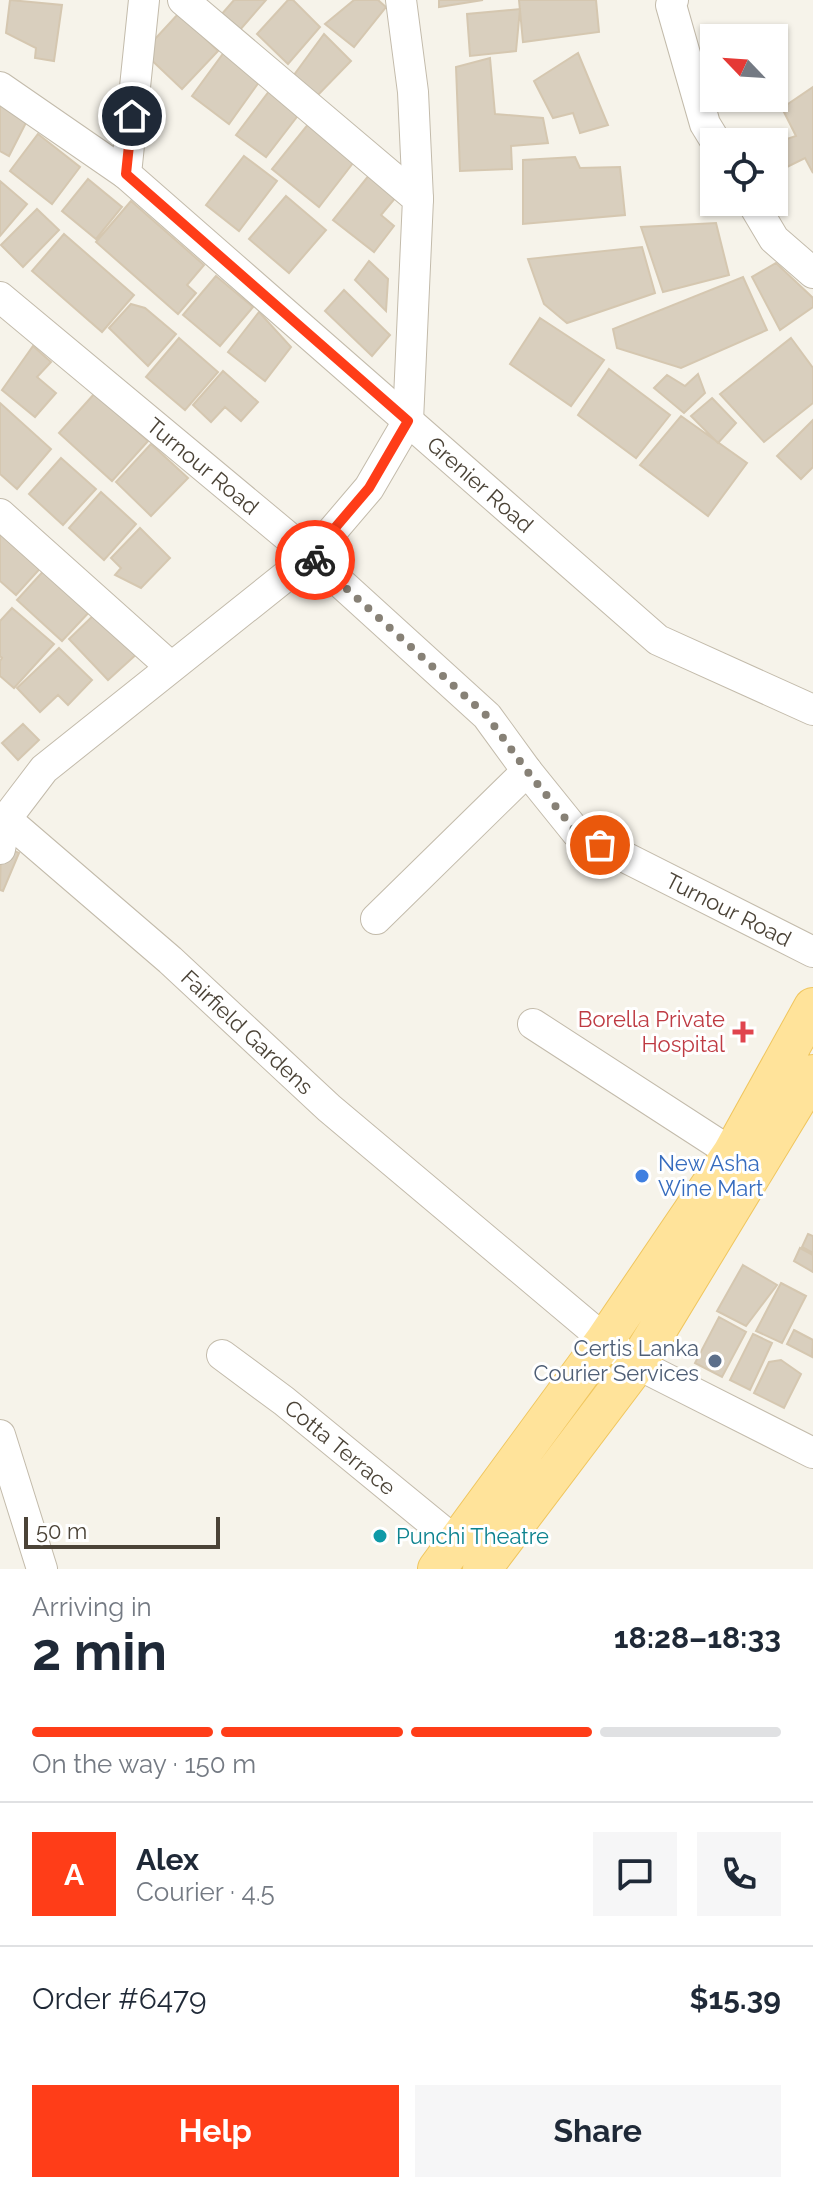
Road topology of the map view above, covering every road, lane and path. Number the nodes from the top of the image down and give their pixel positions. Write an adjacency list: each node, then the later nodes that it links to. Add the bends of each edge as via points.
1 (144, 0): 7 (street)
2 (183, 0): 8 (street)
3 (401, 0): 8 (street, via 413,92)
4 (673, 0): 6 (street)
5 (0, 87): 7 (street, Grenier Road)
6 (707, 128)
7 (126, 174): 12 (street, Grenier Road)
8 (418, 199): 12 (street)
9 (760, 216): 10 (street, via 774,239)
10 (813, 273)
11 (0, 297): 14 (street, Turnour Road)
12 (408, 421): 14 (street, via 369,488); 16 (street, Grenier Road, via 658,640)
13 (0, 514): 15 (street)
14 (311, 556): 15 (street); 17 (street, Turnour Road, via 487,716)
15 (171, 667): 18 (street, via 44,769)
16 (813, 710)
17 (527, 771): 20 (street); 21 (street, Turnour Road, via 577,833)
18 (6, 819): 19 (street); 26 (street, Fairfield Gardens, via 170,960 329,1108)
19 (0, 849)
20 (376, 919)
21 (813, 952)
22 (813, 1007): 25 (main road)
23 (533, 1024): 25 (street)
24 (813, 1074): 28 (main road)
25 (732, 1153): 26 (main road)
26 (605, 1340): 28 (street, Fairfield Gardens); 31 (main road)
27 (222, 1355): 31 (street, Cotta Terrace, via 284,1401)
28 (637, 1364): 30 (street, Fairfield Gardens); 33 (main road)
29 (0, 1435): 32 (street)
30 (813, 1453)
31 (447, 1556)
32 (42, 1569)
33 (482, 1569)

